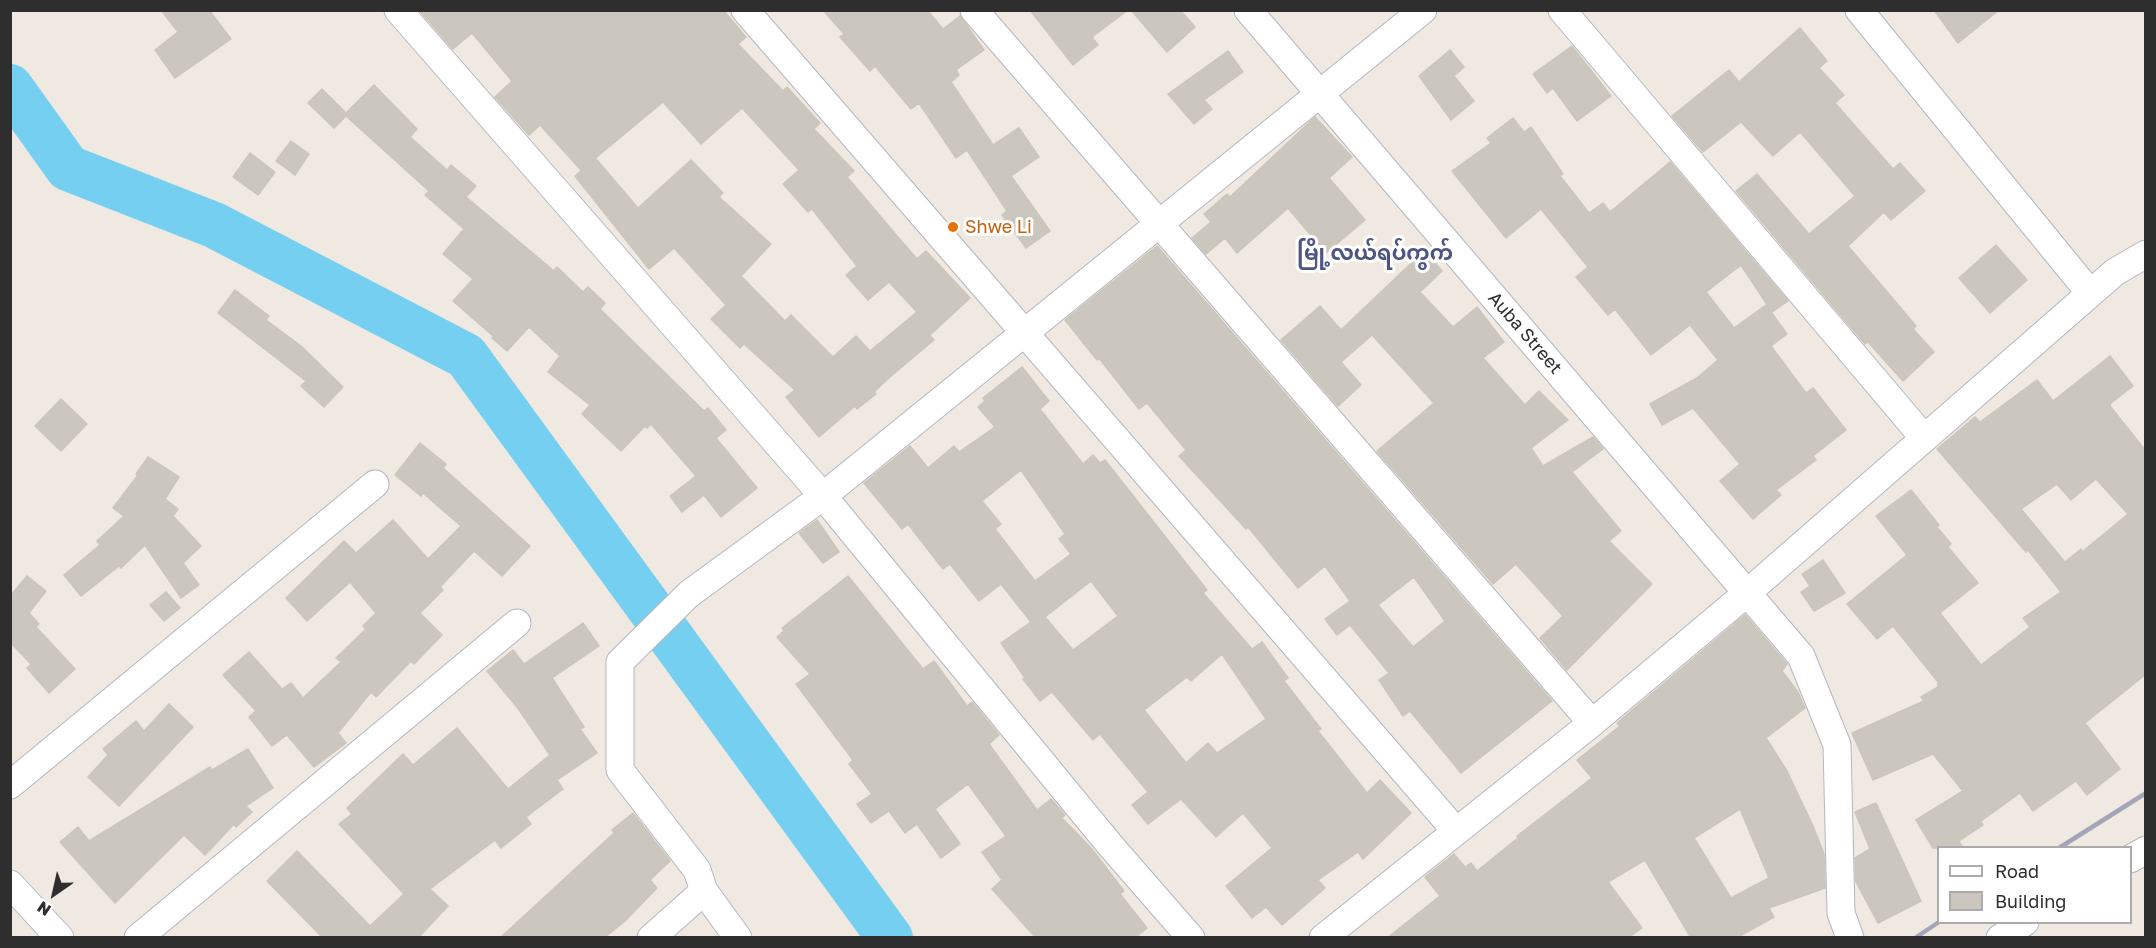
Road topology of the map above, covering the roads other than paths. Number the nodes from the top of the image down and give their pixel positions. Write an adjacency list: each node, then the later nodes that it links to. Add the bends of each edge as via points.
1 (398, 10): 15 (street)
2 (745, 10): 12 (street)
3 (975, 10): 9 (street)
4 (1248, 10): 8 (street, Auba Street)
5 (1423, 10): 8 (street)
6 (1562, 10): 13 (street)
7 (1859, 10): 11 (street)
8 (1320, 95): 9 (street); 16 (street, Auba Street)
9 (1160, 224): 12 (street); 18 (street)
10 (2145, 254): 11 (street)
11 (2090, 293): 13 (street)
12 (1025, 333): 15 (street); 20 (street)
13 (1924, 438): 16 (street)
14 (375, 484): 19 (street)
15 (823, 496): 24 (street, via 689,594 620,663 620,770 697,870); 30 (street)
16 (1747, 593): 18 (street); 32 (street, Auba Street, via 1801,656 1837,745 1841,913)
17 (517, 623): 27 (street)
18 (1592, 723): 20 (street)
19 (10, 785)
20 (1455, 830): 31 (street)
21 (2145, 850): 22 (street)
22 (2132, 858)
23 (10, 884): 26 (street)
24 (704, 891): 28 (street); 29 (street)
25 (2022, 924): 33 (street)
26 (60, 938)
27 (138, 938)
28 (651, 938)
29 (738, 938)
30 (1191, 938)
31 (1323, 938)
32 (1850, 938)
33 (2000, 938)

